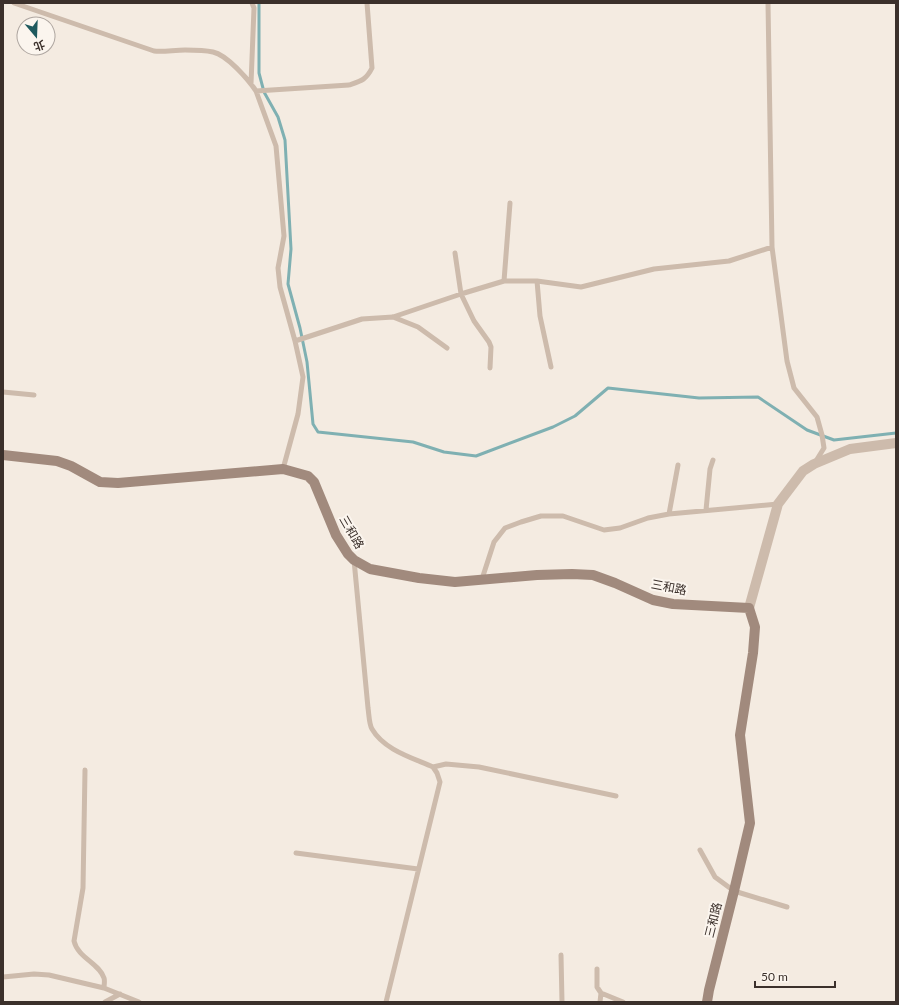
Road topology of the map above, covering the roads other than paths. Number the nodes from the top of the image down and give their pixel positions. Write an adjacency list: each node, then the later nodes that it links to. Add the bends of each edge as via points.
1 (14, 3): 5 (lane, via 154,51 214,52 232,63)
2 (252, 3): 5 (lane, via 254,8)
3 (367, 3): 6 (lane, via 372,68 368,76 349,85)
4 (768, 3): 8 (lane)
5 (251, 84): 6 (lane)
6 (256, 91): 14 (lane, via 276,146 284,236 278,268 280,287)
7 (510, 203): 10 (lane)
8 (772, 247): 11 (lane, via 729,261 654,269 581,287); 23 (lane, via 787,362 794,388 817,417 822,435 824,448)
9 (455, 253): 12 (lane)
10 (504, 281): 11 (lane); 12 (lane)
11 (537, 281): 16 (lane, via 540,316)
12 (461, 294): 13 (lane); 17 (lane, via 491,347)
13 (393, 317): 14 (lane, via 362,318); 15 (lane, via 418,328)
14 (295, 341): 25 (lane, via 302,377 298,414)
15 (447, 348)
16 (551, 367)
17 (490, 368)
18 (3, 392): 19 (lane)
19 (34, 395)
20 (896, 443): 23 (street, via 850,449)
21 (3, 455): 25 (main road, 三和路, via 57,461 100,482 118,484)
22 (713, 460): 27 (lane)
23 (814, 464): 26 (street, via 803,471)
24 (678, 465): 28 (lane)
25 (283, 469): 29 (main road, 三和路, via 308,476 314,482 336,535)
26 (778, 504): 27 (lane); 31 (street)
27 (706, 510): 28 (lane)
28 (670, 514): 30 (lane, via 611,530 563,516 541,516 521,522 505,528 494,542)
29 (354, 560): 30 (main road, 三和路, via 370,569 419,578 455,582); 32 (lane, via 371,728 390,747)
30 (482, 579): 31 (main road, 三和路, via 537,575 593,575 653,600 673,604)
31 (749, 608): 38 (main road, 三和路, via 755,627 740,735 750,823)
32 (433, 767): 34 (lane, via 446,764 479,767); 37 (lane, via 440,782)
33 (85, 770): 43 (lane, via 83,888 74,941 76,949 104,978)
34 (616, 796)
35 (700, 850): 38 (lane, via 715,877)
36 (296, 854): 37 (lane)
37 (418, 869): 48 (lane)
38 (734, 890): 39 (lane); 52 (main road, 三和路)
39 (787, 906)
40 (561, 955): 49 (lane)
41 (597, 969): 44 (lane, via 597,987)
42 (3, 977): 43 (lane, via 49,974)
43 (104, 988): 45 (lane)
44 (601, 993): 50 (lane); 51 (lane)
45 (120, 994): 46 (lane); 47 (lane)
46 (105, 1002)
47 (139, 1002)
48 (386, 1002)
49 (562, 1002)
50 (600, 1002)
51 (623, 1002)
52 (707, 1002)

